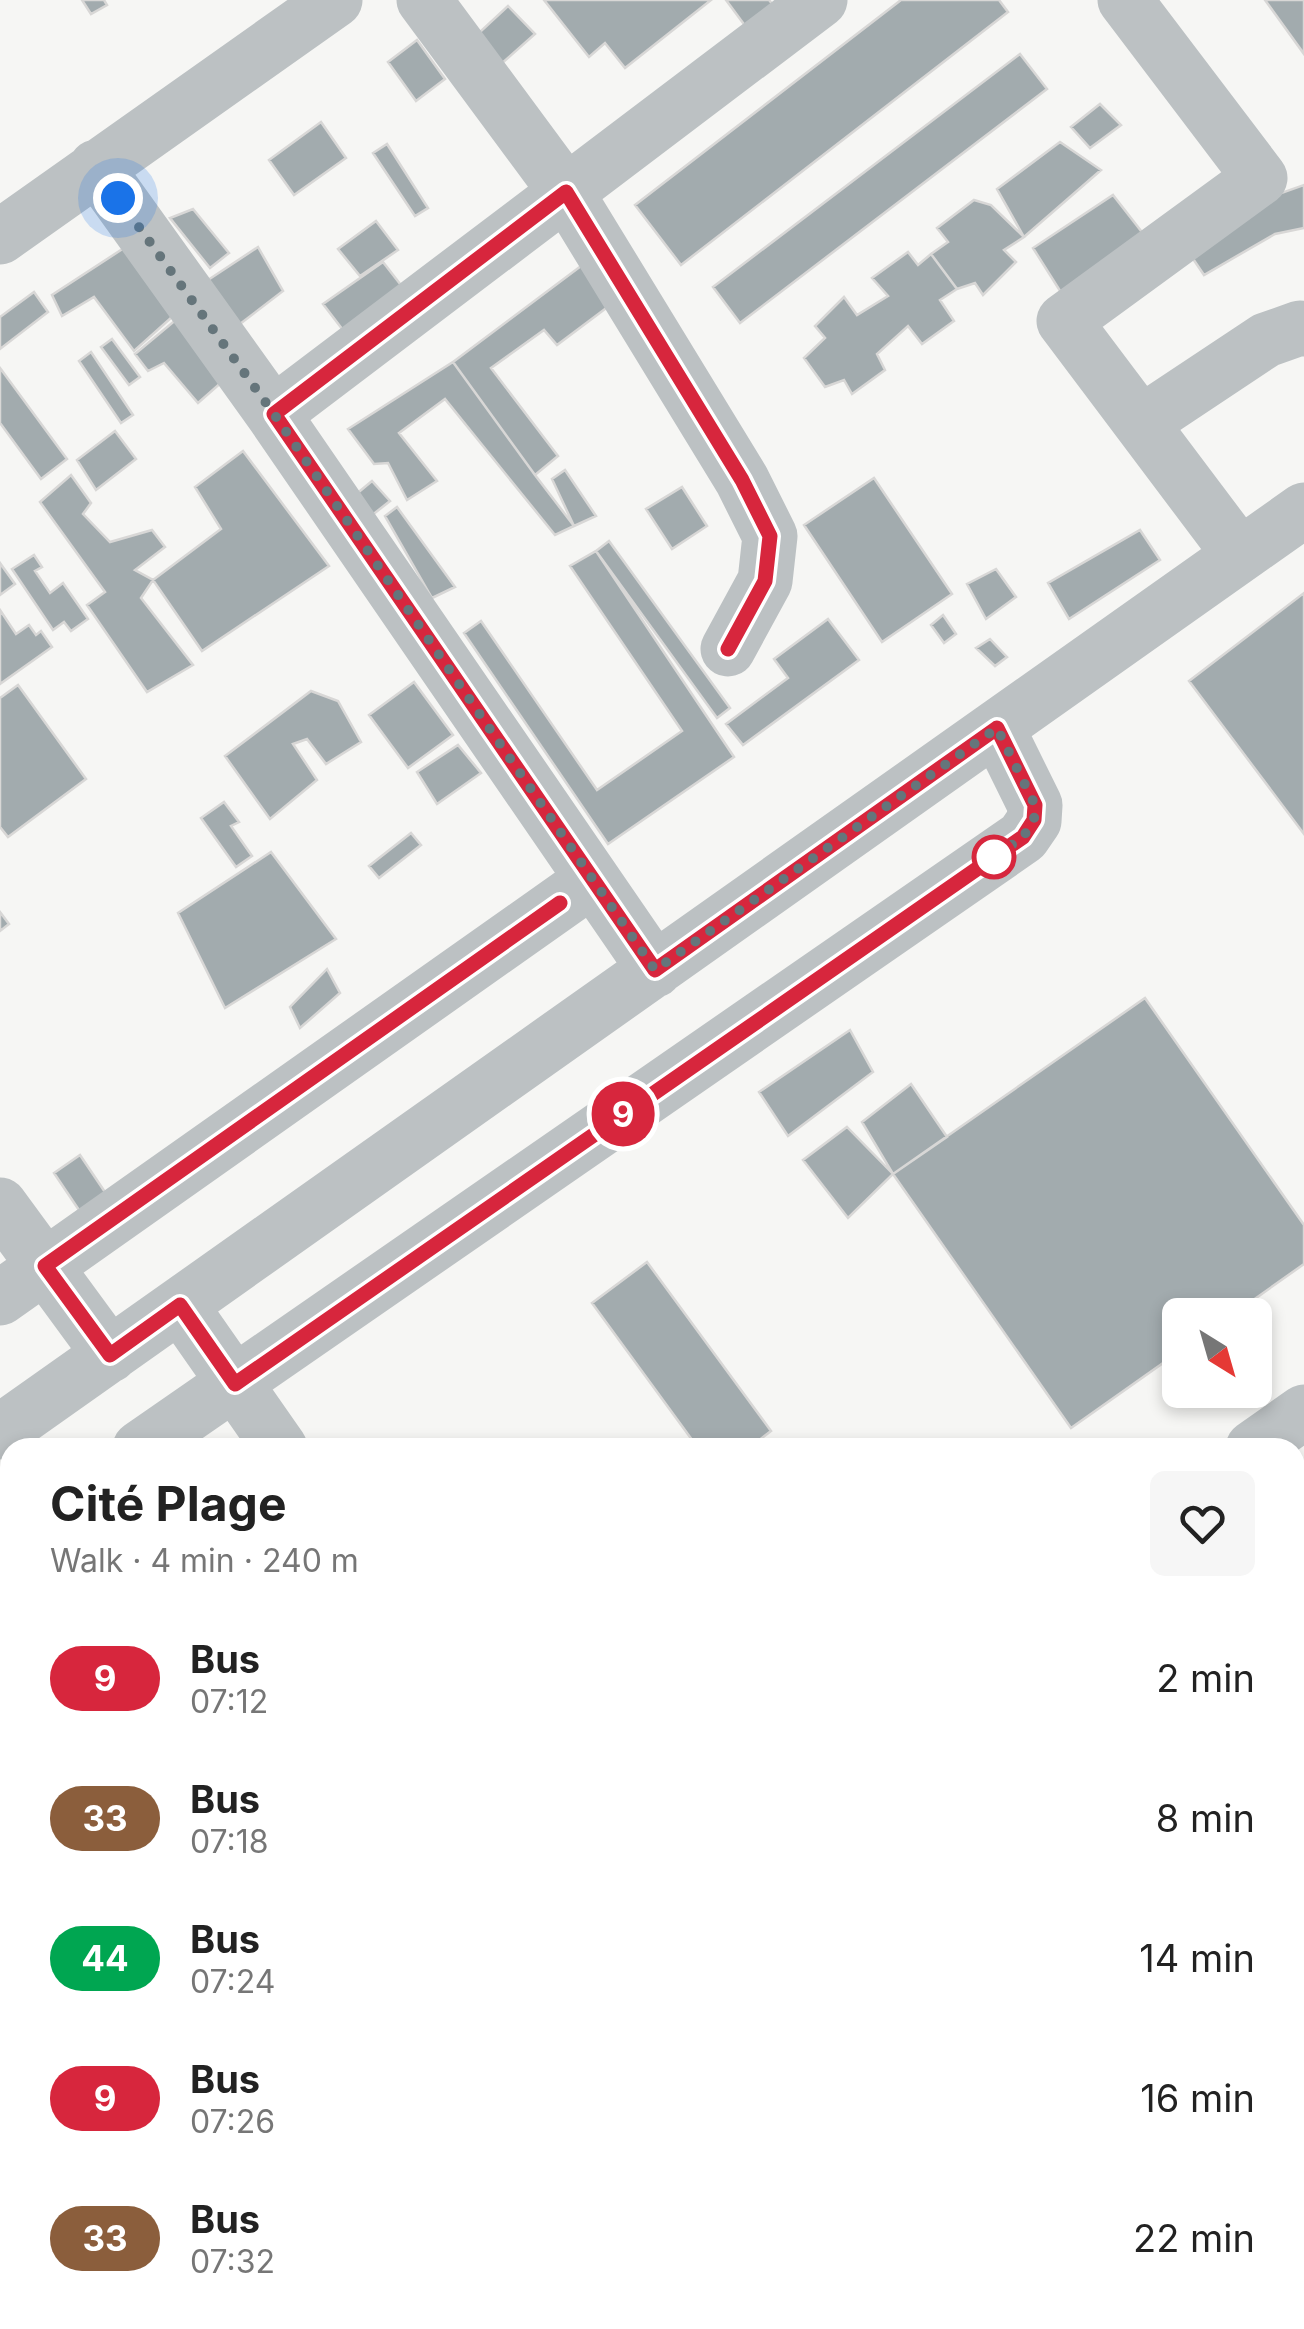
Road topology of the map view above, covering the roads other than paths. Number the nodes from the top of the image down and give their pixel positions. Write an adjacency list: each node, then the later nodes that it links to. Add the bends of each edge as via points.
1 (335, 0): 5 (street)
2 (424, 0): 6 (street)
3 (820, 0): 6 (street)
4 (1125, 0): 10 (street, via 1260,178 1064,320)
5 (96, 167): 7 (street); 9 (street)
6 (566, 192): 9 (street); 13 (street, via 770,536 765,581)
7 (0, 237)
8 (1304, 329): 10 (street, via 1266,340)
9 (274, 414): 15 (street)
10 (1142, 423): 12 (street)
11 (1304, 510): 12 (street)
12 (1240, 556): 14 (street)
13 (728, 649)
14 (997, 728): 16 (street); 22 (street, via 1035,805 1023,837)
15 (592, 880): 16 (street); 18 (street)
16 (655, 970): 20 (street)
17 (0, 1205): 18 (street)
18 (45, 1266): 19 (street); 21 (street)
19 (0, 1298)
20 (180, 1305): 21 (street); 22 (street)
21 (110, 1355): 24 (street)
22 (235, 1384): 25 (street); 26 (street)
23 (1304, 1412): 27 (street)
24 (0, 1432)
25 (155, 1438)
26 (273, 1438)
27 (1268, 1438)

